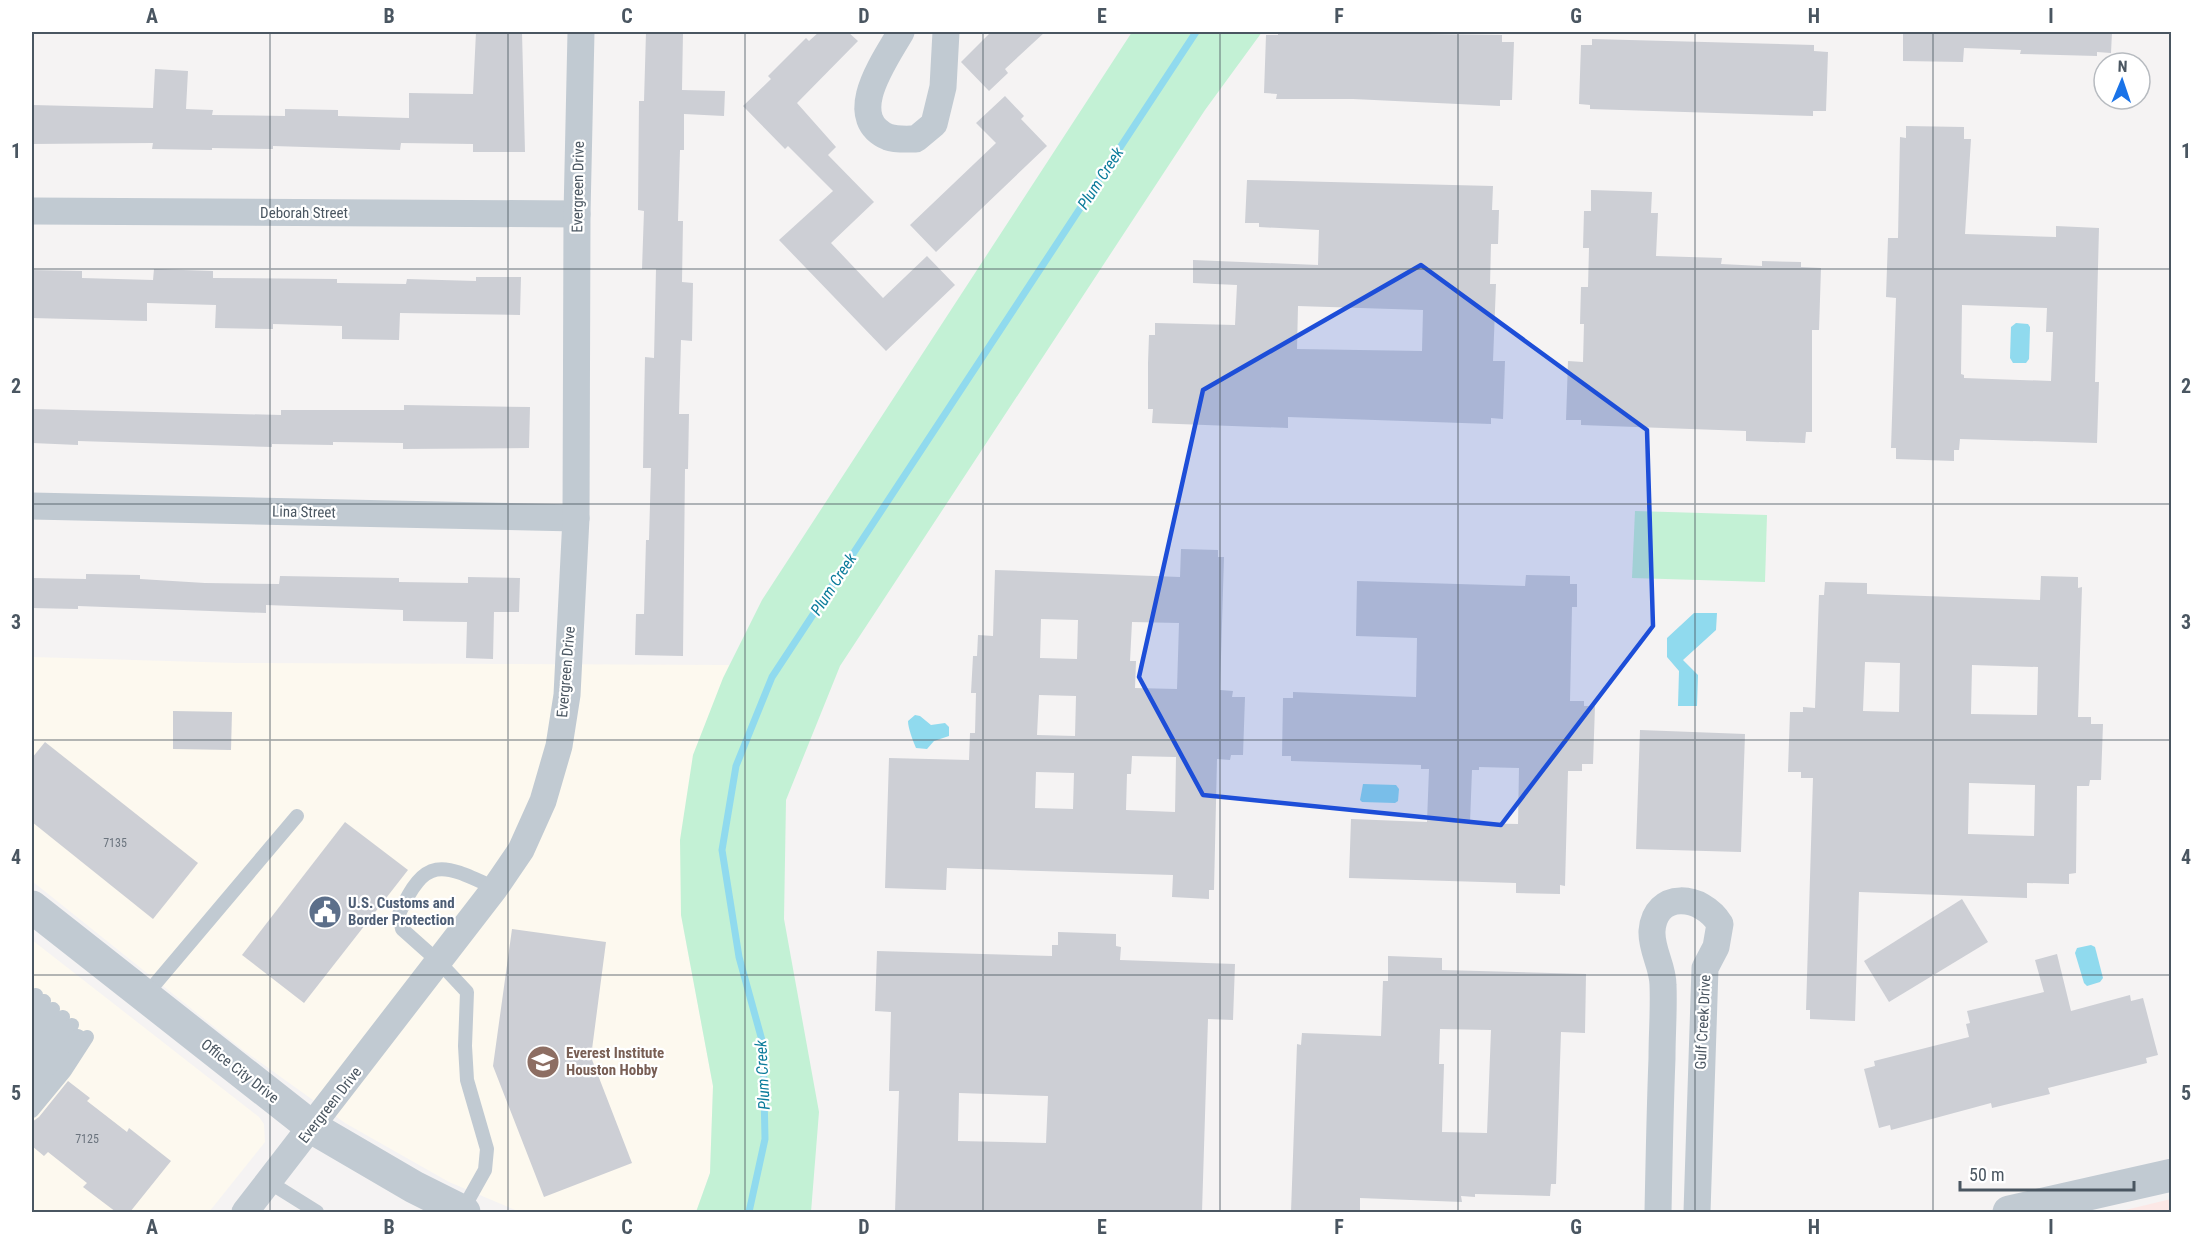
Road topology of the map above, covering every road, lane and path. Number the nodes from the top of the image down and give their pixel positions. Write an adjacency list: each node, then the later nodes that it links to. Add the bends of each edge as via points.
1 (581, 32): 5 (street, Evergreen Drive)
2 (901, 32): 3 (street, via 876,76 866,109 871,126 890,138 916,139 934,124 943,87)
3 (946, 32)
4 (32, 211): 5 (street, Deborah Street)
5 (577, 214): 7 (street, Evergreen Drive)
6 (32, 506): 7 (street, Lina Street)
7 (576, 518): 9 (street, Evergreen Drive, via 567,695 559,746 543,801 521,850)
8 (297, 816): 12 (lane)
9 (495, 888): 11 (street, Evergreen Drive); 11 (lane, via 443,868 419,878 399,914 402,929)
10 (32, 907): 12 (street, Office City Drive)
11 (440, 962): 20 (street, Evergreen Drive); 25 (lane, via 467,992 467,1080 487,1149 485,1170)
12 (145, 996): 20 (street, Office City Drive)
13 (58, 1015): 14 (lane); 15 (lane); 16 (lane); 17 (lane); 18 (lane); 19 (lane, via 65,1071)
14 (32, 1017)
15 (32, 1035)
16 (32, 1056)
17 (32, 1074)
18 (32, 1093)
19 (32, 1111)
20 (313, 1128): 22 (street, Evergreen Drive); 25 (street, Office City Drive)
21 (2172, 1175): 28 (street)
22 (269, 1182): 23 (street, Evergreen Drive); 24 (lane)
23 (245, 1212)
24 (316, 1212)
25 (463, 1212)
26 (1658, 1212): 27 (street, Gulf Creek Drive, via 1664,983 1652,930 1659,912 1672,902 1687,900 1713,912 1720,924 1716,947 1704,968)
27 (1697, 1212)
28 (2009, 1212)

